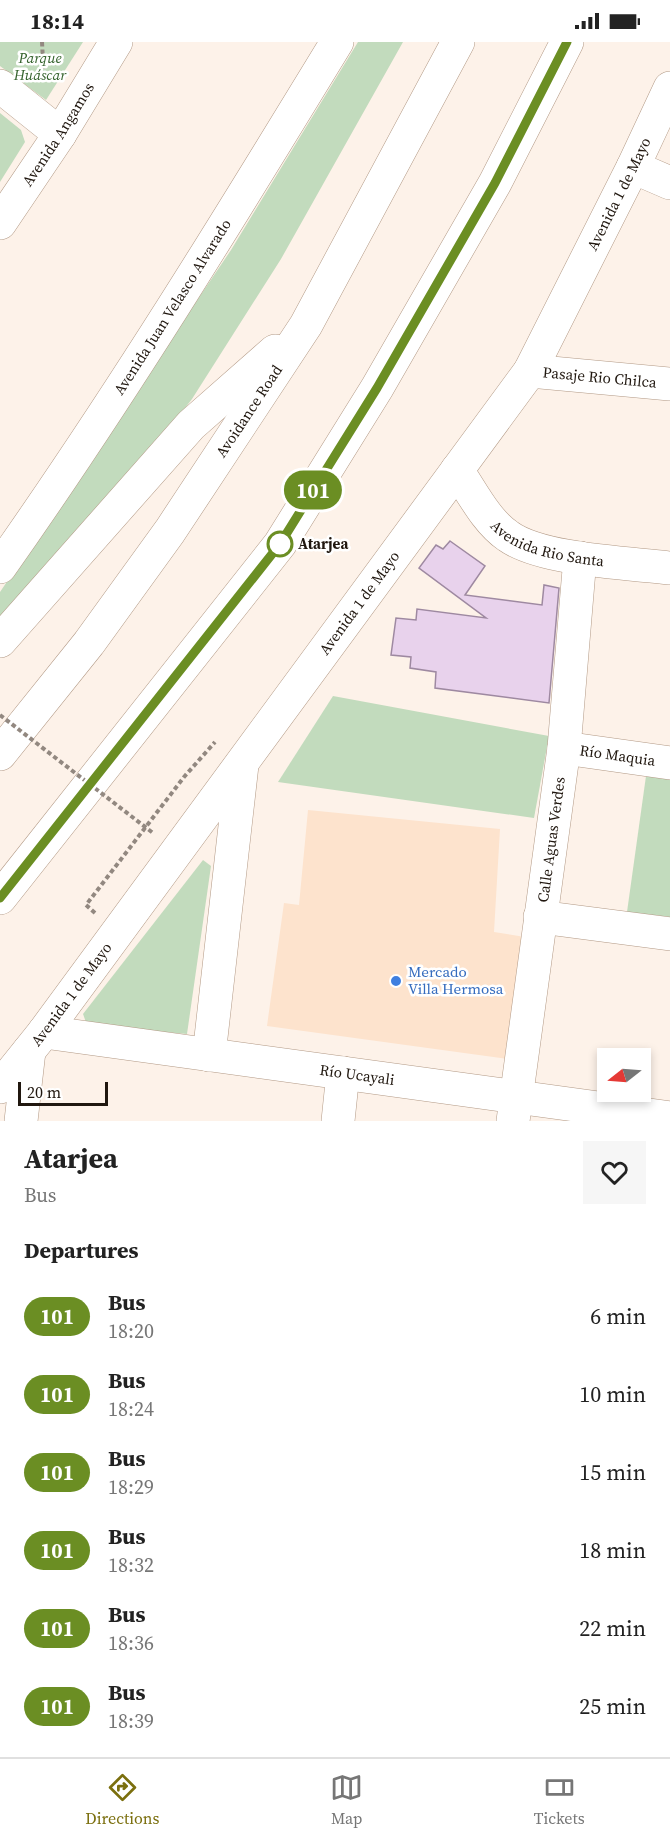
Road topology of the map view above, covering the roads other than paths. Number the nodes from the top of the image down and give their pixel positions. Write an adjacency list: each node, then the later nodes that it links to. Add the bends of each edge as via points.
1 (116, 42): 7 (main road, Avenida Angamos)
2 (338, 42): 16 (main road, Avenida Juan Velasco Alvarado, via 208,253)
3 (458, 42): 11 (main road, Avoidance Road)
4 (567, 42): 23 (main road, via 495,183 377,388 280,544)
5 (0, 86): 7 (main road)
6 (670, 88): 8 (main road, Avenida 1 de Mayo)
7 (60, 134): 10 (main road, Avenida Angamos)
8 (633, 167): 9 (main road); 12 (main road, Avenida 1 de Mayo)
9 (670, 183)
10 (0, 224)
11 (306, 325): 18 (main road, via 191,424); 20 (main road, Avoidance Road, via 163,540 89,643)
12 (530, 371): 13 (main road, Pasaje Rio Chilca); 14 (main road, Avenida 1 de Mayo)
13 (670, 384)
14 (457, 470): 15 (main road, Avenida Rio Santa, via 491,520 507,536 525,546); 21 (main road, Avenida 1 de Mayo)
15 (580, 558): 17 (main road, Avenida Rio Santa); 19 (main road, Calle Aguas Verdes)
16 (0, 567)
17 (670, 568)
18 (0, 641)
19 (564, 748): 22 (main road, Río Maquia); 24 (main road, Calle Aguas Verdes)
20 (0, 754)
21 (242, 763): 26 (main road, Avenida 1 de Mayo); 27 (main road)
22 (670, 763)
23 (0, 898)
24 (540, 917): 25 (main road); 30 (main road, Calle Aguas Verdes)
25 (670, 934)
26 (37, 1042): 27 (main road, Río Ucayali); 29 (main road, Avenida 1 de Mayo); 32 (main road)
27 (209, 1055): 28 (main road, Río Ucayali)
28 (343, 1073): 30 (main road, Río Ucayali); 33 (main road)
29 (0, 1088)
30 (515, 1109): 31 (main road, Río Ucayali)
31 (670, 1118)
32 (21, 1121)
33 (338, 1121)

